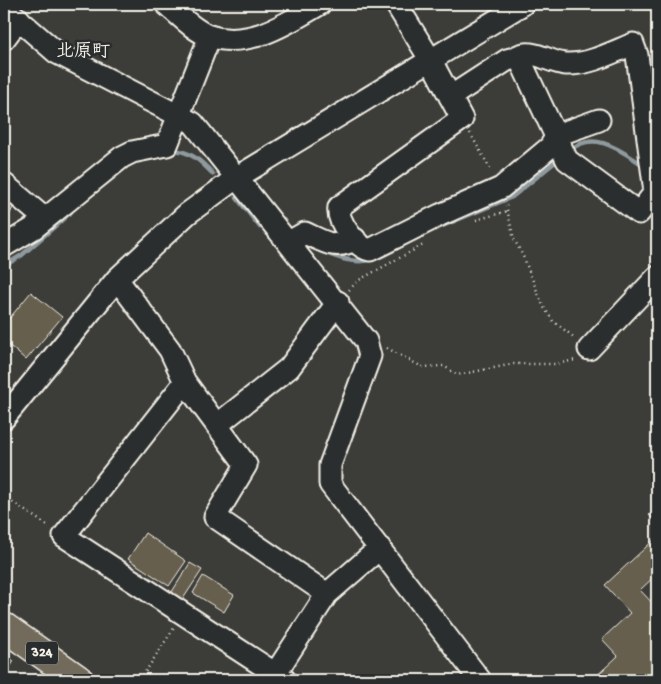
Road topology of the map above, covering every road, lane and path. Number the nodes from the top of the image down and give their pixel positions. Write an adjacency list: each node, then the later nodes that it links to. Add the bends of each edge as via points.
1 (166, 4): 6 (street, via 187,23)
2 (318, 4): 6 (street, via 276,29 256,36)
3 (396, 4): 9 (street)
4 (522, 4): 9 (street)
5 (12, 13): 7 (street); 11 (street, via 57,53)
6 (210, 36): 11 (street)
7 (4, 39)
8 (515, 58): 10 (street); 14 (street, via 521,62); 16 (street, via 528,53 565,64 582,63 633,44)
9 (430, 59): 10 (street); 15 (street)
10 (450, 97): 12 (street)
11 (180, 115): 15 (street, via 193,123); 19 (street, via 167,145 122,157)
12 (462, 119): 18 (path); 21 (street, via 340,207 340,219)
13 (599, 120): 14 (street)
14 (562, 147): 16 (street, via 639,212); 18 (street, via 550,147)
15 (236, 178): 22 (street); 26 (street, via 186,214)
16 (654, 183)
17 (4, 184): 19 (street)
18 (505, 202): 20 (path); 21 (street, via 440,214 370,250 361,247); 29 (path, via 514,239 543,306 553,321)
19 (45, 219): 24 (street)
20 (475, 220)
21 (355, 239): 22 (street, via 336,246 305,233)
22 (288, 242): 27 (street)
23 (426, 243): 27 (path, via 358,280)
24 (4, 246)
25 (657, 277): 29 (street)
26 (117, 279): 30 (street, via 170,350); 31 (street)
27 (338, 302): 28 (street); 32 (street, via 289,368)
28 (366, 341): 29 (path, via 379,344 422,367 444,366 457,374 514,364 557,364 578,359); 35 (street, via 370,356 330,465 330,484)
29 (589, 349)
30 (185, 382): 32 (street); 34 (street)
31 (4, 418)
32 (217, 425): 36 (street, via 246,465 215,517)
33 (4, 496): 34 (path)
34 (64, 536): 37 (street)
35 (380, 548): 36 (street); 42 (street)
36 (327, 594): 39 (street)
37 (183, 614): 39 (street); 41 (path)
38 (4, 627): 40 (highway, 324)
39 (280, 677)
40 (79, 680)
41 (140, 680)
42 (480, 680)

